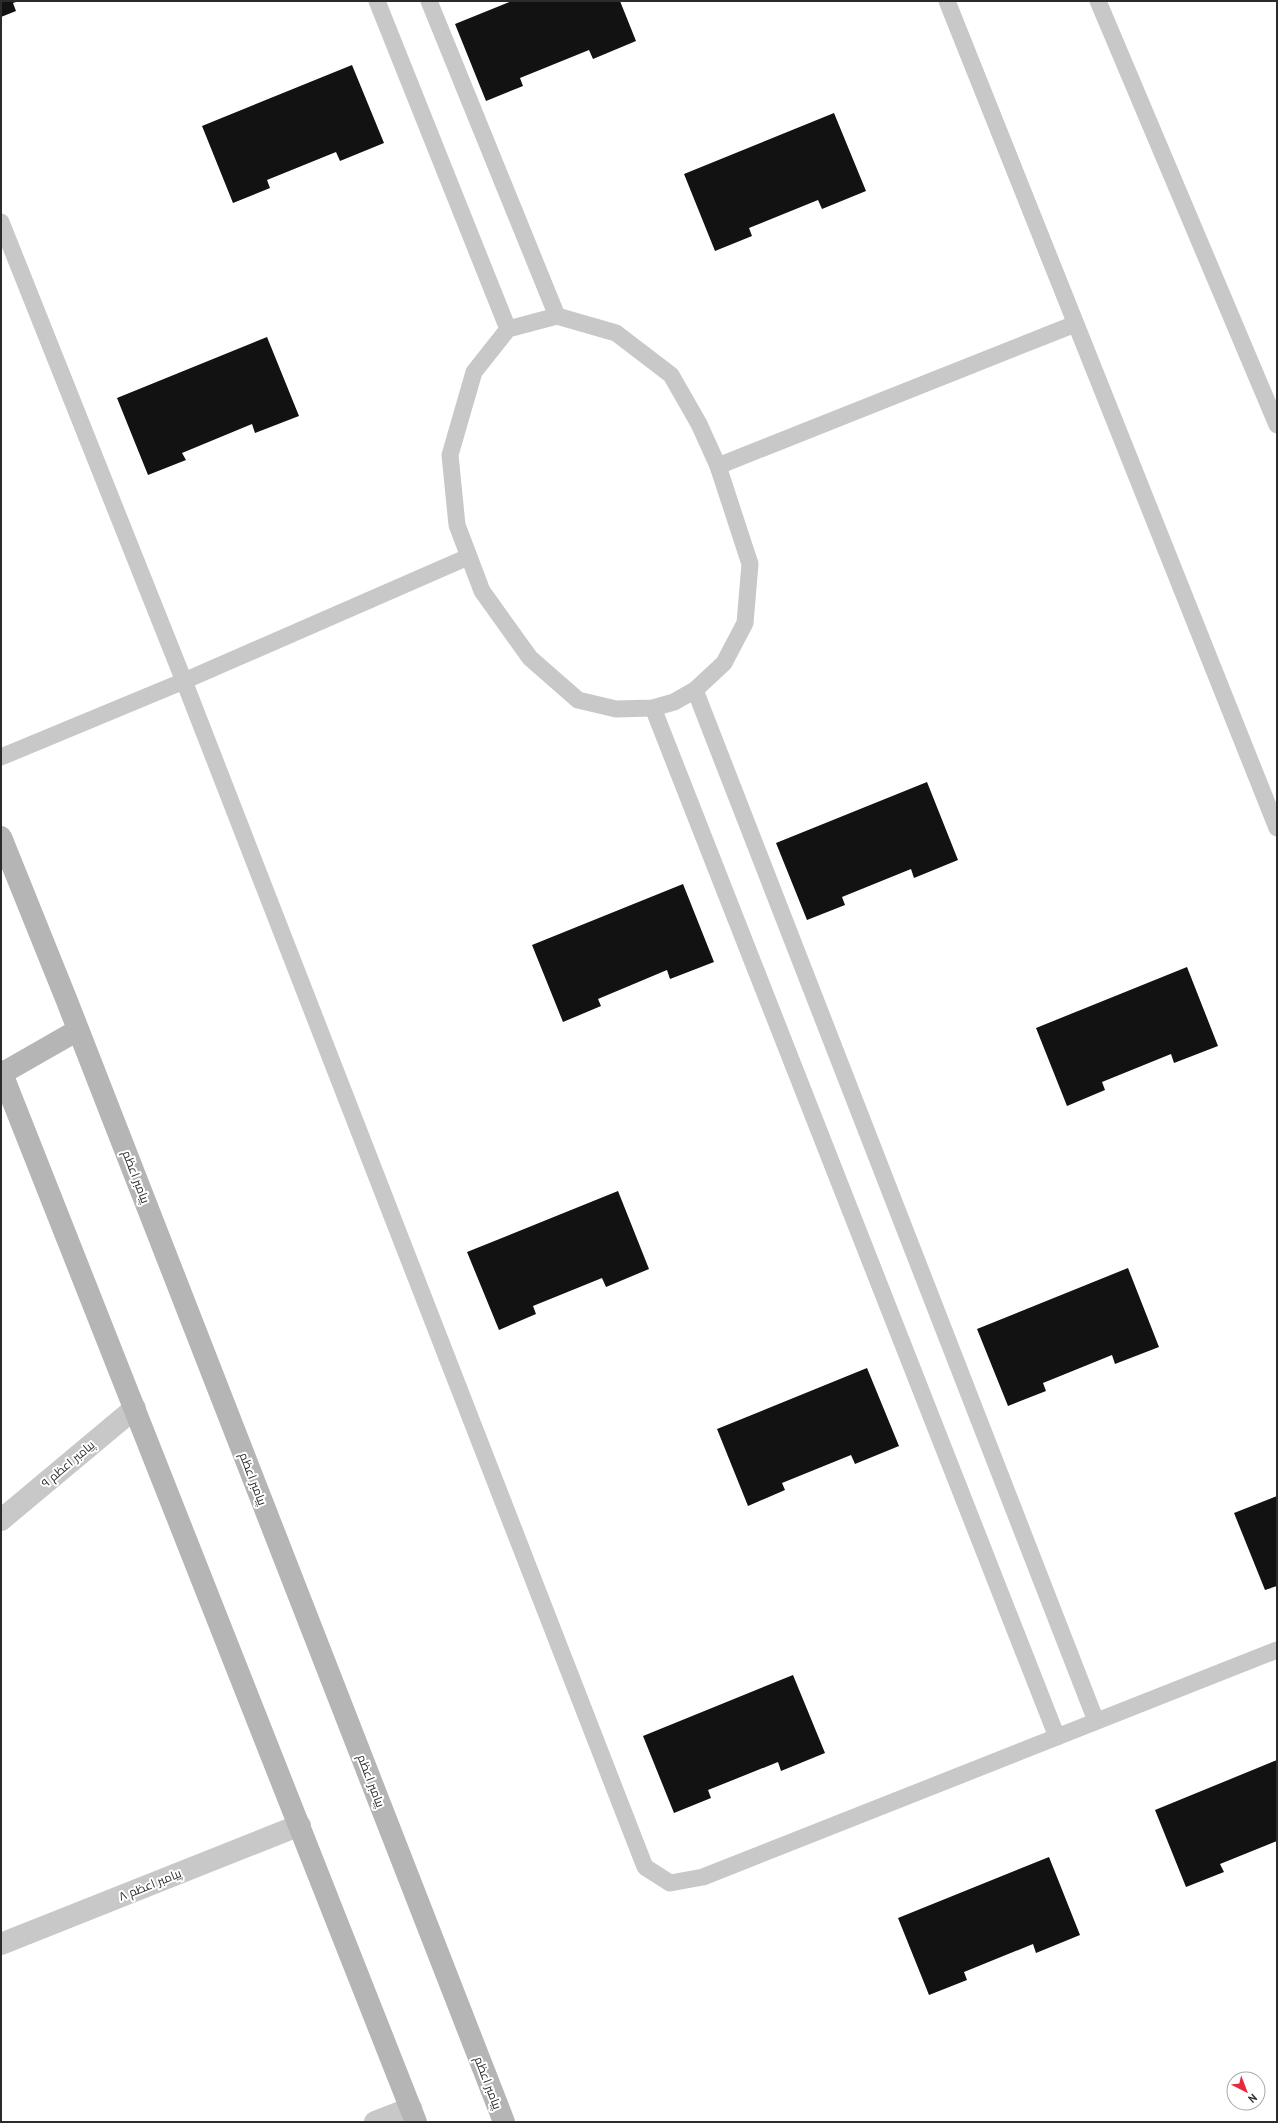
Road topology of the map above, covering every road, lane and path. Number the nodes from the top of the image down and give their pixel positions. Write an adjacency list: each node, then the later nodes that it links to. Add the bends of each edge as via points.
1 (377, 1): 8 (lane)
2 (429, 1): 6 (lane)
3 (947, 1): 7 (lane)
4 (1098, 1): 9 (lane)
5 (1, 222): 12 (lane)
6 (557, 316): 8 (lane); 10 (lane, via 616,333 672,375)
7 (1075, 324): 10 (lane); 16 (lane)
8 (508, 329): 11 (lane, via 474,372 450,455 457,525)
9 (1277, 425)
10 (718, 466): 13 (lane, via 750,564 746,623 724,663)
11 (468, 557): 12 (lane); 14 (lane, via 482,591 530,658 578,700 616,709)
12 (184, 681): 15 (lane); 24 (lane, via 645,1868 670,1884 703,1877)
13 (695, 690): 14 (lane, via 674,702); 23 (lane)
14 (653, 708): 24 (lane)
15 (1, 757)
16 (1277, 828)
17 (1, 837): 18 (main road, پیامبر اعظم)
18 (78, 1030): 19 (main road); 29 (main road, پیامبر اعظم)
19 (1, 1073): 20 (main road)
20 (135, 1408): 21 (street, پیامبر اعظم ۹); 25 (main road)
21 (1, 1520)
22 (1277, 1650): 23 (lane)
23 (1096, 1721): 24 (lane)
24 (1057, 1737)
25 (300, 1826): 26 (street, پیامبر اعظم ۸); 27 (main road)
26 (1, 1944)
27 (413, 2115): 28 (street)
28 (375, 2122)
29 (504, 2122)

